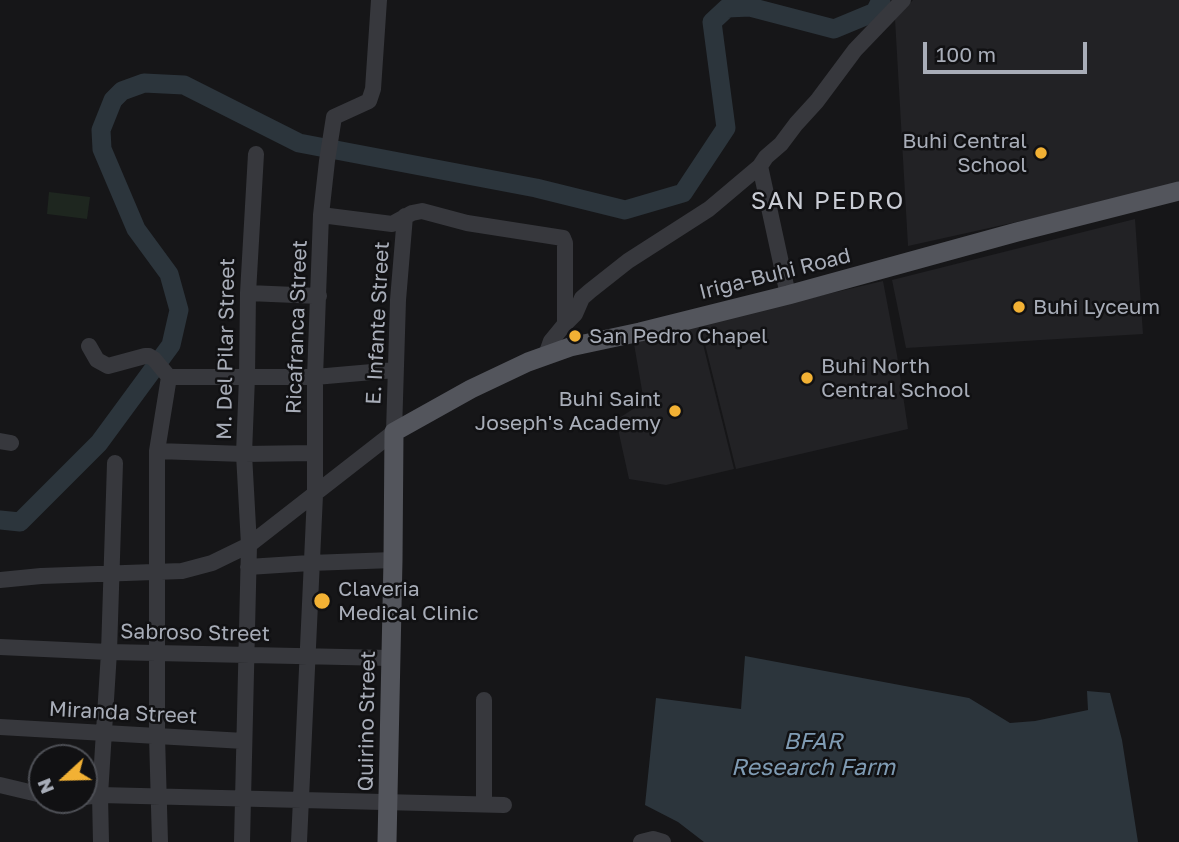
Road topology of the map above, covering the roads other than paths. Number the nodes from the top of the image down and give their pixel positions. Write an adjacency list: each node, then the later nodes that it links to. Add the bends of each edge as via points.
1 (379, 0): 6 (street, Ricafranca Street, via 373,89 369,101 334,117)
2 (903, 0): 4 (street, via 855,50)
3 (256, 154): 8 (street, M. Del Pilar Street)
4 (760, 166): 9 (street); 11 (street, via 709,209 609,275 582,298)
5 (1179, 191): 9 (main road, Iriga-Buhi Road)
6 (321, 215): 7 (street, via 392,224); 10 (street, Ricafranca Street)
7 (405, 216): 11 (street, via 422,211 564,238); 14 (street, E. Infante Street)
8 (247, 293): 10 (street); 16 (street, M. Del Pilar Street)
9 (789, 295): 13 (main road, Iriga-Buhi Road)
10 (319, 296): 17 (street, Ricafranca Street)
11 (565, 324): 13 (street)
12 (89, 346): 15 (street, via 97,360 108,366 145,356 154,359)
13 (546, 355): 18 (main road, Iriga-Buhi Road, via 471,389)
14 (395, 370): 17 (street); 18 (street, E. Infante Street)
15 (167, 375): 16 (street); 19 (street)
16 (247, 377): 17 (street); 21 (street, M. Del Pilar Street)
17 (315, 377): 20 (street, Ricafranca Street)
18 (394, 432): 23 (street); 25 (main road, Quirino Street)
19 (157, 451): 21 (street); 28 (street)
20 (314, 453): 21 (street); 23 (street, Ricafranca Street)
21 (244, 454): 24 (street, M. Del Pilar Street)
22 (115, 463): 29 (street)
23 (315, 495): 24 (street); 26 (street, Ricafranca Street)
24 (249, 545): 27 (street, M. Del Pilar Street); 28 (street, via 202,567)
25 (393, 560): 26 (street); 36 (main road, Quirino Street)
26 (310, 563): 27 (street); 35 (street, Ricafranca Street)
27 (248, 567): 34 (street, M. Del Pilar Street)
28 (158, 572): 29 (street); 33 (street)
29 (112, 574): 30 (street); 32 (street)
30 (0, 580)
31 (0, 647): 32 (street, Sabroso Street)
32 (109, 652): 33 (street, Sabroso Street); 39 (street)
33 (158, 653): 34 (street, Sabroso Street); 40 (street)
34 (247, 655): 35 (street, Sabroso Street); 41 (street, M. Del Pilar Street)
35 (307, 656): 36 (street, Sabroso Street); 48 (street, Ricafranca Street)
36 (390, 658): 49 (main road, Quirino Street)
37 (484, 700): 50 (street)
38 (0, 727): 39 (street, Miranda Street)
39 (103, 733): 40 (street, Miranda Street); 42 (street)
40 (157, 736): 41 (street, Miranda Street); 46 (street)
41 (244, 741): 47 (street, M. Del Pilar Street)
42 (98, 762)
43 (0, 785): 44 (street)
44 (28, 792)
45 (98, 796): 46 (street)
46 (160, 798): 47 (street); 54 (street)
47 (244, 799): 48 (street); 55 (street, M. Del Pilar Street)
48 (300, 800): 49 (street); 56 (street, Ricafranca Street)
49 (389, 801): 50 (street); 57 (main road, Quirino Street)
50 (484, 804): 51 (street)
51 (504, 805)
52 (96, 814): 53 (street)
53 (101, 842)
54 (160, 842)
55 (242, 842)
56 (299, 842)
57 (387, 842)
58 (641, 842): 59 (street)
59 (663, 842)

